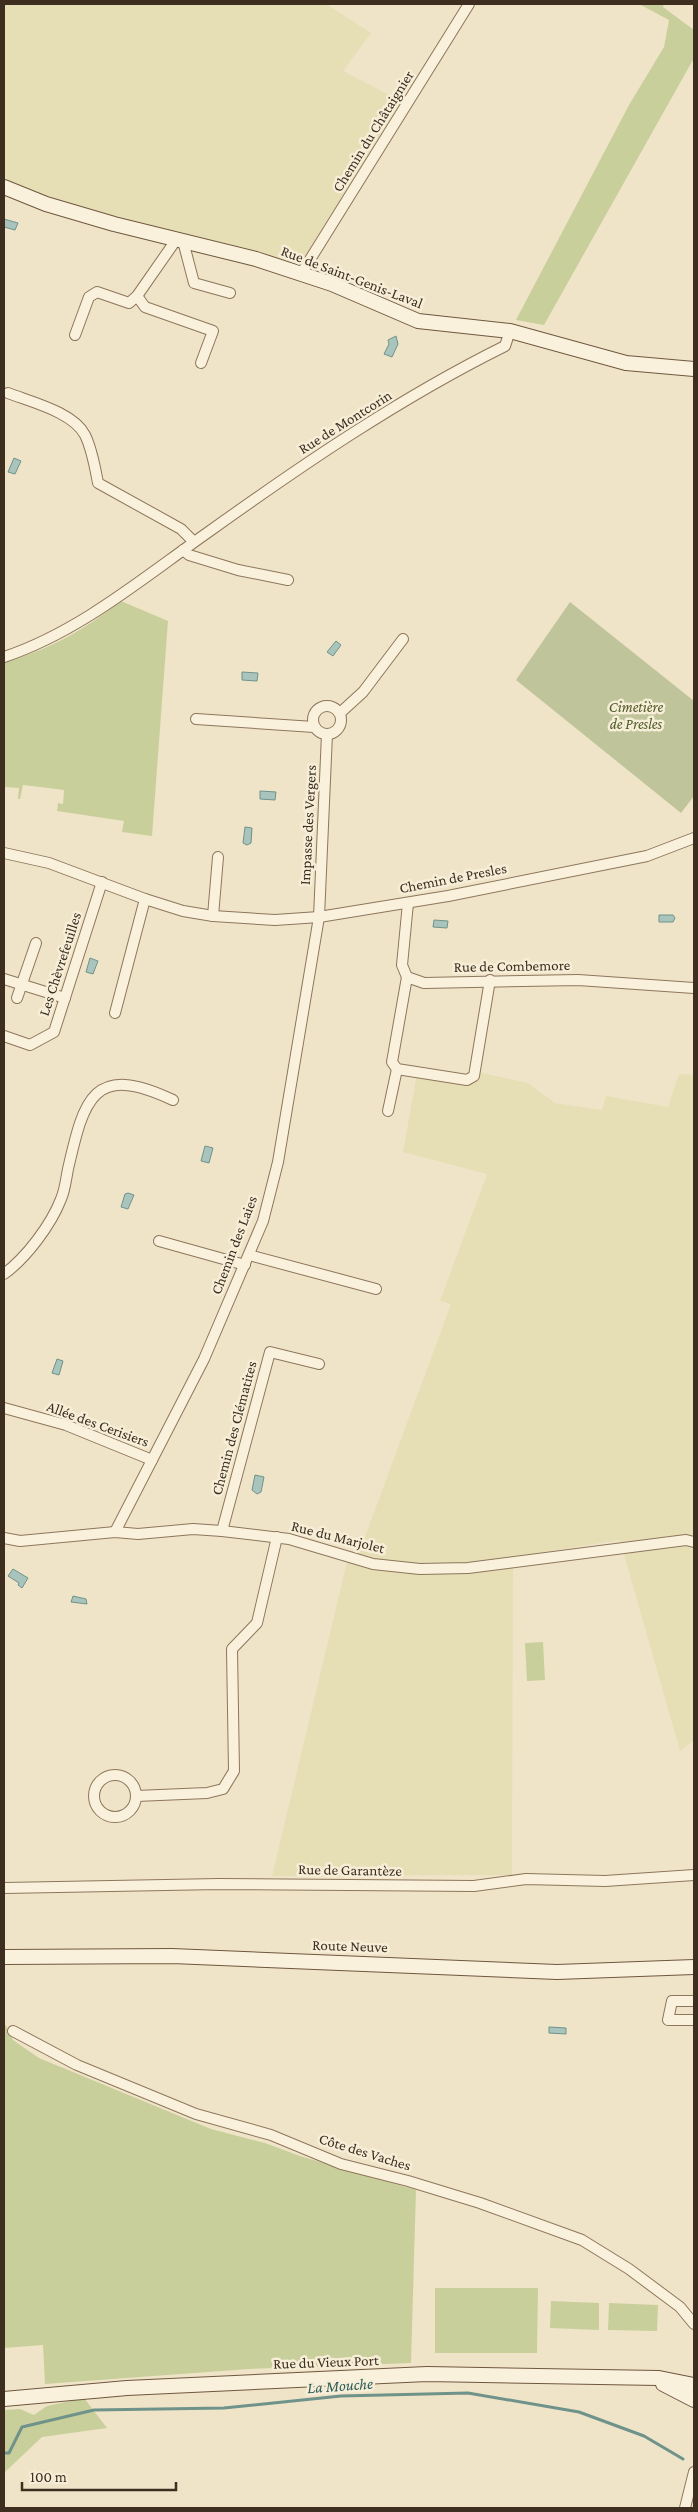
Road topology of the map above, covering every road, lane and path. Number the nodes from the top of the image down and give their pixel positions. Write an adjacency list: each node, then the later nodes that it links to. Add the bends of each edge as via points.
1 (469, 4): 4 (street, Chemin du Châtaignier)
2 (4, 187): 3 (street, Rue de Saint-Genis-Laval, via 46,204)
3 (180, 241): 4 (street, Rue de Saint-Genis-Laval); 5 (street, via 194,283); 6 (street)
4 (302, 274): 7 (street, Rue de Saint-Genis-Laval, via 418,321)
5 (230, 294)
6 (137, 296): 8 (street, via 129,303 97,292 89,297); 9 (street, via 146,307 213,331)
7 (510, 331): 10 (street, Rue de Saint-Genis-Laval, via 626,363); 12 (street, Rue de Montcorin, via 505,346 456,370 296,470)
8 (75, 335)
9 (201, 363)
10 (694, 369)
11 (8, 393): 12 (street, via 64,414 84,433 98,483 181,529)
12 (194, 542): 13 (street, Rue de Montcorin)
13 (183, 550): 14 (street, via 189,555 238,570); 16 (street, Rue de Montcorin, via 92,614 40,643)
14 (288, 580)
15 (403, 640): 17 (street, via 363,692)
16 (4, 657)
17 (340, 714): 19 (street, via 334,707 320,707 313,718); 20 (street, via 339,727)
18 (196, 719): 19 (street)
19 (314, 727): 20 (street)
20 (327, 734): 28 (street, Impasse des Vergers)
21 (694, 838): 26 (street, Chemin de Presles, via 647,856)
22 (4, 853): 24 (street, Chemin de Presles, via 49,863)
23 (218, 858): 27 (street)
24 (102, 882): 25 (street, Chemin de Presles); 36 (street, Les Chèvrefeuilles)
25 (145, 899): 27 (street, Chemin de Presles); 37 (street)
26 (408, 903): 28 (street, Chemin de Presles); 30 (street, via 402,965)
27 (213, 916): 28 (street, Chemin de Presles, via 275,920)
28 (318, 917): 43 (street, Chemin des Laies, via 278,1162 263,1221)
29 (36, 942): 33 (street)
30 (407, 977): 32 (street, Rue de Combemore, via 424,983); 39 (street, via 392,1062)
31 (4, 979): 33 (street)
32 (490, 980): 34 (street, Rue de Combemore, via 578,980); 39 (street, via 474,1076 467,1080)
33 (22, 984): 35 (street); 36 (street)
34 (694, 988)
35 (17, 998)
36 (65, 998): 38 (street, Les Chèvrefeuilles, via 54,1032 30,1045)
37 (115, 1013)
38 (4, 1036)
39 (397, 1069): 41 (street)
40 (173, 1100): 44 (street, via 154,1091 120,1083 97,1091 80,1118 61,1199 17,1265)
41 (388, 1111)
42 (160, 1241): 43 (street)
43 (247, 1260): 45 (street); 48 (street, Chemin des Laies, via 204,1359)
44 (4, 1274)
45 (376, 1289)
46 (319, 1364): 49 (street, Chemin des Clématites, via 270,1352)
47 (4, 1408): 48 (street, Allée des Cerisiers, via 66,1425)
48 (152, 1460): 50 (street, Chemin des Laies)
49 (222, 1531): 50 (street, Rue du Marjolet); 52 (street, Rue du Marjolet)
50 (115, 1532): 51 (street, Rue du Marjolet, via 20,1541)
51 (4, 1538)
52 (277, 1538): 53 (street, Rue du Marjolet, via 373,1564 420,1569 468,1568 686,1540); 54 (street, via 257,1623 232,1650 234,1771 223,1789 207,1794)
53 (694, 1542)
54 (136, 1796): 54 (street, via 130,1782 117,1776 100,1781 94,1796 102,1813 114,1817 126,1814)
55 (694, 1875): 56 (street, Rue de Garantèze, via 605,1881 526,1879 474,1886 219,1884)
56 (4, 1888)
57 (4, 1957): 58 (street, Route Neuve, via 172,1956 557,1972)
58 (694, 1967)
59 (694, 2001): 60 (street, via 672,2001 668,2020)
60 (694, 2020)
61 (13, 2031): 62 (street, Côte des Vaches, via 77,2065 196,2114 271,2135 341,2164 480,2203 582,2240 629,2269 680,2307)
62 (694, 2324)
63 (651, 2379): 64 (street, Rue du Vieux Port); 65 (street, Rue du Vieux Port, via 427,2374 127,2388); 66 (street)
64 (694, 2386)
65 (4, 2399)
66 (694, 2400)
67 (694, 2472): 68 (street)
68 (685, 2508)

